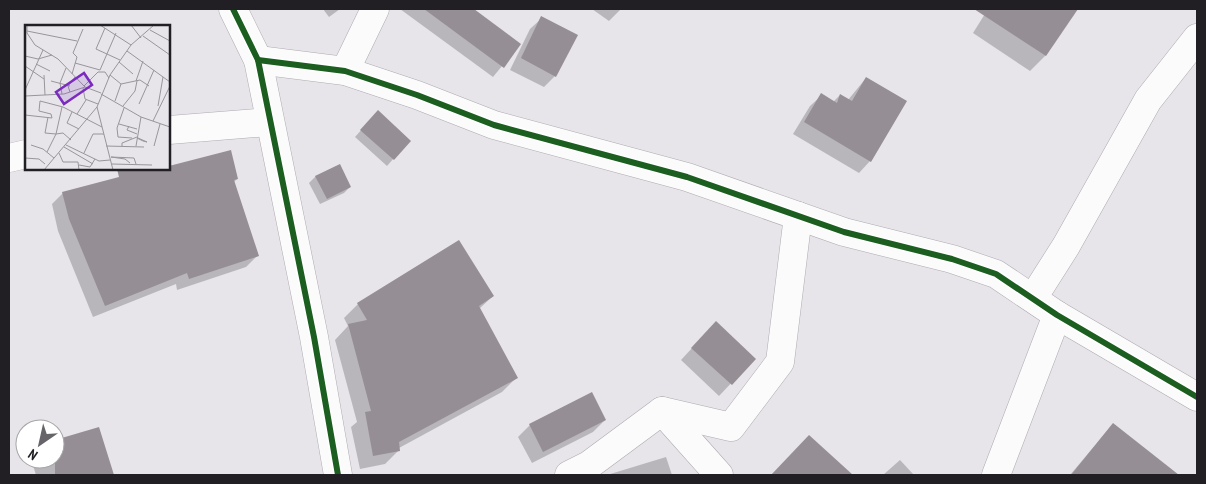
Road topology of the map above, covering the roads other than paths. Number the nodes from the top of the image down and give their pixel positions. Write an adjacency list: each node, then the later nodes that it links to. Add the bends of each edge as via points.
1 (234, 9): 4 (street)
2 (376, 9): 5 (street)
3 (1197, 38): 11 (street, via 1148,100)
4 (258, 60): 5 (street); 6 (street)
5 (345, 71): 10 (street, via 494,125 687,177)
6 (269, 122): 7 (street); 15 (street, via 314,337)
7 (170, 130)
8 (25, 154): 9 (street)
9 (9, 158)
10 (798, 216): 11 (street, via 996,274); 14 (street, via 780,362 730,427)
11 (1033, 298): 12 (street)
12 (1057, 315): 13 (street); 18 (street)
13 (1197, 397)
14 (662, 411): 16 (street, via 589,465); 17 (street)
15 (338, 475)
16 (570, 475)
17 (719, 475)
18 (996, 475)

